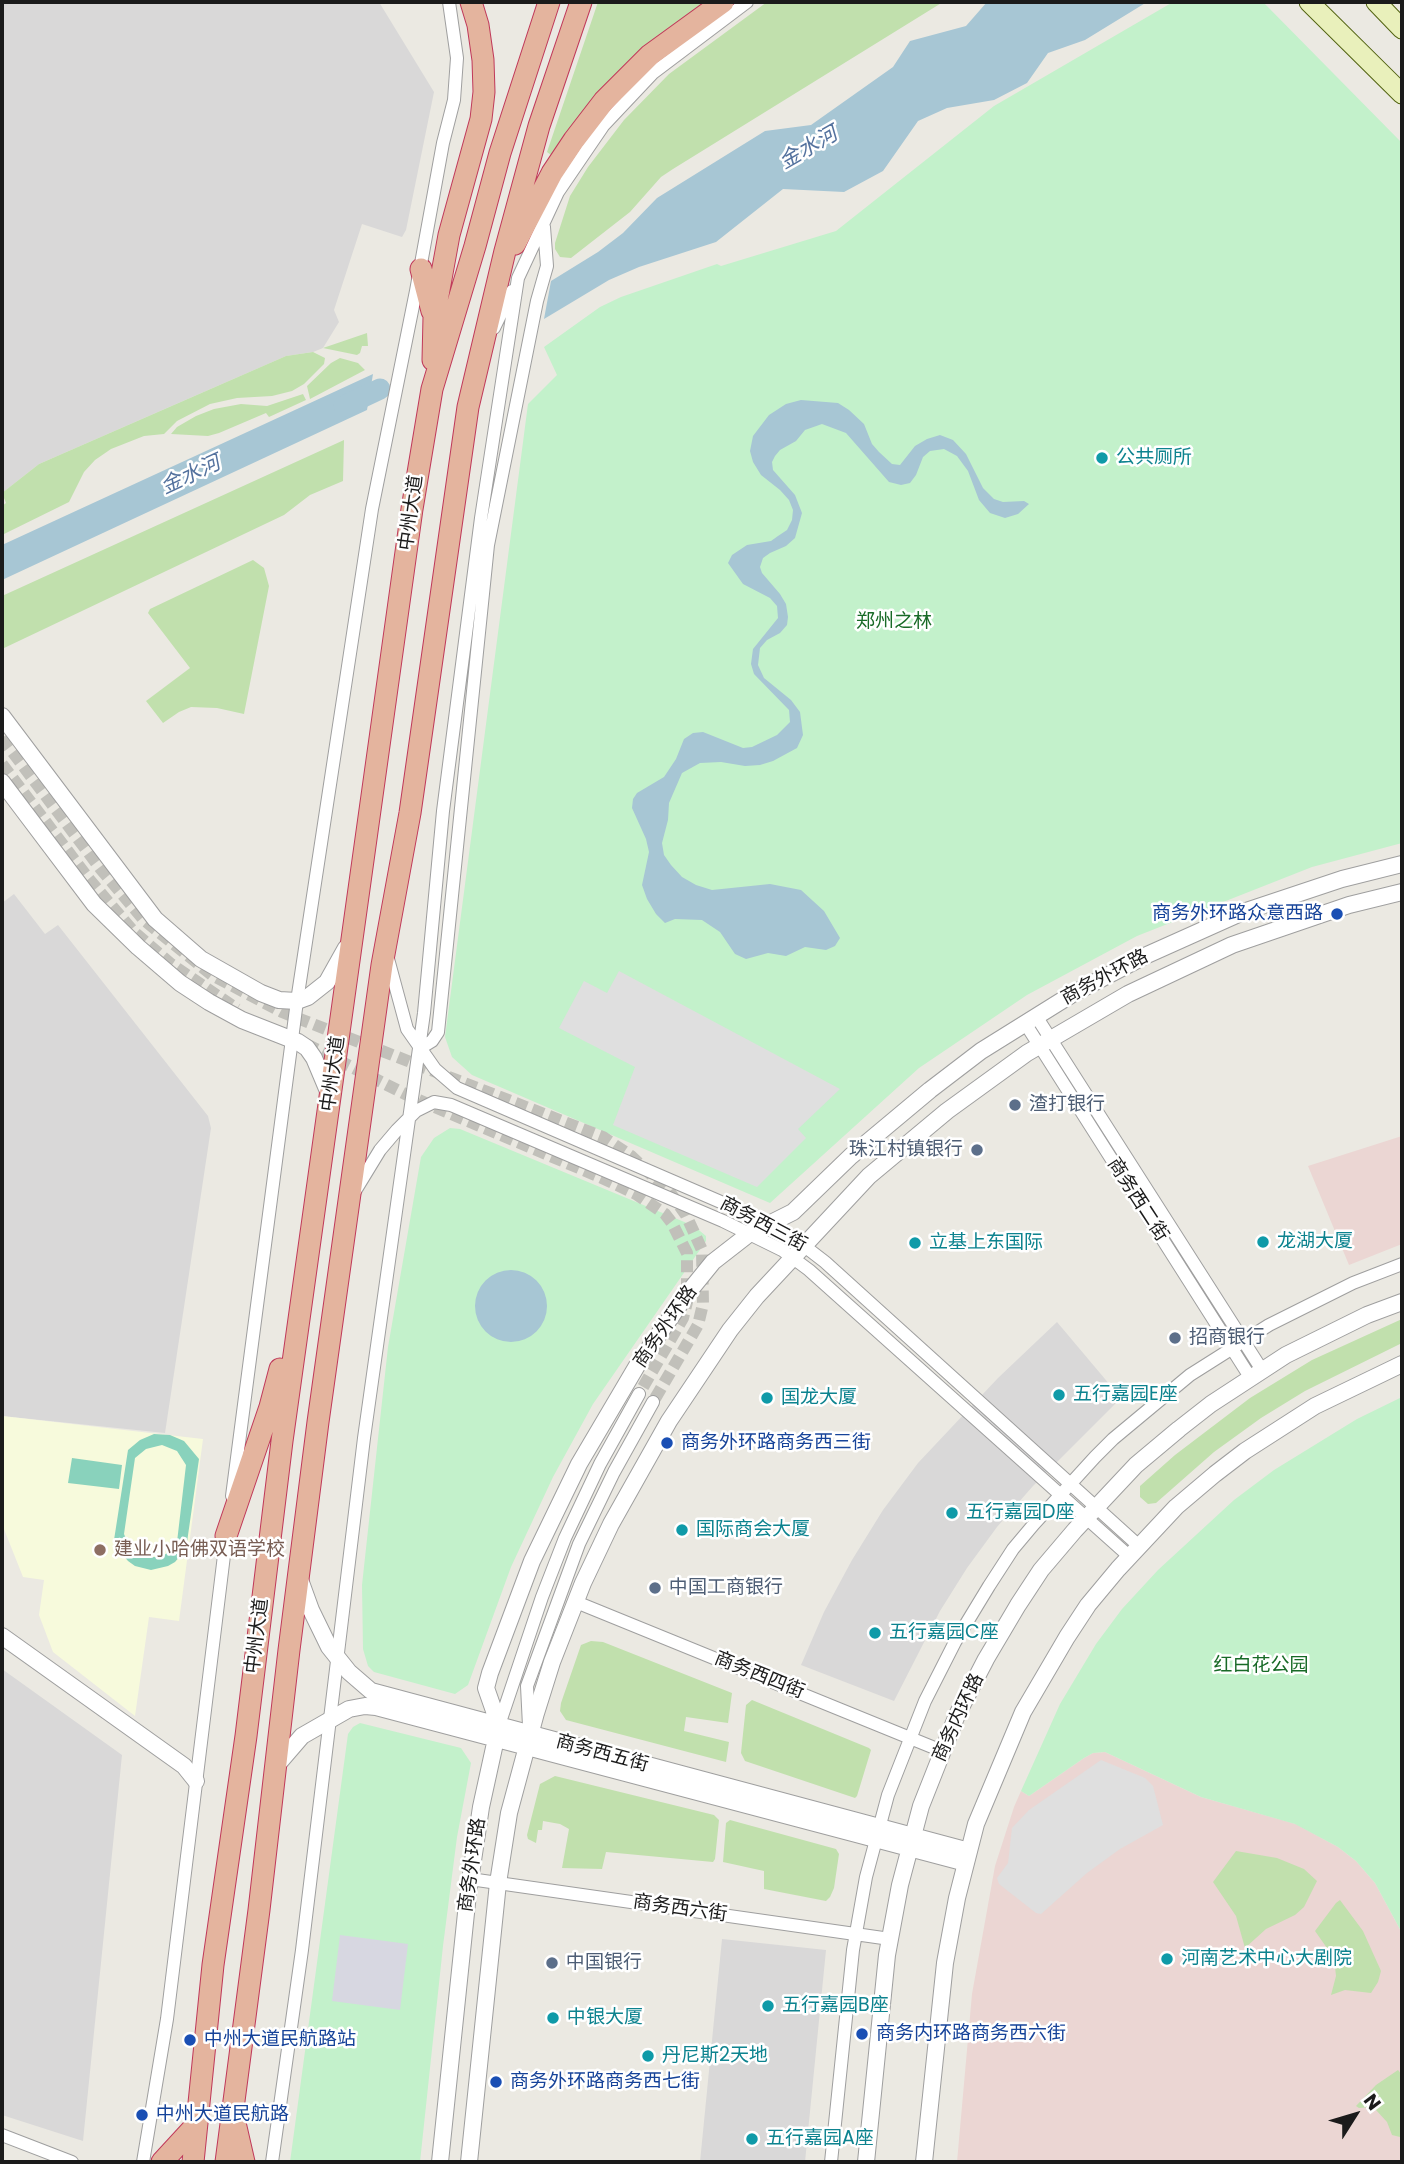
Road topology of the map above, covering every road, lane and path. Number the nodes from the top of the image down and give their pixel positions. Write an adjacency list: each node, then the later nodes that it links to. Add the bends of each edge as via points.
1 (449, 2): 12 (street, via 457,58 454,100)
2 (471, 2): 14 (highway, via 483,61 481,119 449,234)
3 (549, 2): 15 (highway, 中州大道)
4 (581, 2): 13 (highway, 中州大道, via 539,125)
5 (723, 2): 13 (highway, via 649,55 587,122 552,173)
6 (747, 2): 11 (street, via 653,73 617,109 558,192)
7 (1309, 2): 10 (main road)
8 (1376, 2): 9 (main road)
9 (1402, 29)
10 (1402, 94)
11 (544, 225): 13 (street); 26 (street, via 547,266 488,545 438,1032)
12 (421, 269): 14 (highway); 22 (street, via 372,509)
13 (511, 279): 21 (highway, 中州大道, via 479,360 468,407 410,813); 26 (street, via 447,785)
14 (434, 317): 15 (highway)
15 (432, 389): 20 (highway, 中州大道)
16 (2, 716): 22 (street, via 155,919 229,978 279,1000)
17 (2, 782): 24 (street, via 94,904 138,947 209,1002)
18 (1402, 864): 23 (street, 商务外环路, via 1342,879 1222,920 1115,970)
19 (1402, 892): 25 (street, 商务外环路, via 1233,945 1128,994)
20 (353, 936): 22 (street, via 327,982); 27 (highway, 中州大道)
21 (385, 950): 26 (street, 商务西三街, via 407,1029); 29 (highway, 中州大道)
22 (297, 1001): 24 (street)
23 (1030, 1019): 25 (street, 商务西二街); 30 (street, 商务外环路, via 881,1129 793,1212)
24 (292, 1040): 27 (street, via 314,1058); 45 (street)
25 (1045, 1042): 32 (street, 商务外环路, via 996,1073 898,1150); 37 (street, 商务西二街)
26 (419, 1049): 28 (street); 30 (street, 商务西三街, via 457,1088)
27 (330, 1097): 35 (highway, 中州大道)
28 (409, 1117): 29 (street, 商务西三街, via 380,1150); 31 (street, 商务西三街, via 434,1102 451,1104); 51 (street)
29 (348, 1204): 47 (highway, 中州大道)
30 (768, 1224): 31 (street, 商务外环路); 32 (street, 商务西三街)
31 (748, 1234): 33 (street, 商务西三街); 53 (street, 商务外环路, via 713,1262 687,1294 621,1392 561,1499 531,1561 489,1673 486,1688)
32 (804, 1245): 33 (street, 商务外环路); 42 (street, 商务西三街)
33 (792, 1258): 43 (street, 商务西三街); 48 (street, 商务外环路, via 730,1330 680,1403 622,1502)
34 (1402, 1264): 37 (street, via 1308,1305)
35 (303, 1282): 45 (highway, via 270,1407); 67 (highway, 中州大道, via 213,1965)
36 (1402, 1302): 39 (street, 商务内环路, via 1324,1336)
37 (1238, 1345): 39 (street, 商务西二街); 42 (street, via 1136,1419)
38 (1402, 1364): 46 (street, via 1315,1406 1245,1451 1176,1507)
39 (1256, 1374): 44 (street, 商务内环路, via 1158,1446)
40 (639, 1394): 53 (street, via 565,1538)
41 (653, 1402): 55 (street, via 579,1544 557,1603 527,1686)
42 (1070, 1484): 43 (street); 44 (street, 商务西三街)
43 (1060, 1495): 44 (street, 商务西三街); 54 (street, via 1013,1549 989,1586 941,1669)
44 (1091, 1513): 46 (street, 商务西三街); 56 (street, 商务内环路, via 1041,1570 1018,1605 972,1685)
45 (226, 1536): 58 (street)
46 (1135, 1552): 61 (street, via 1088,1605 1036,1688 1001,1761)
47 (299, 1574): 51 (street, 商务西五街, via 321,1632); 57 (highway, 中州大道)
48 (576, 1602): 54 (street, 商务西四街); 55 (street, 商务外环路)
49 (2, 1636): 58 (street, via 184,1766)
50 (2, 1648): 58 (street, via 178,1774)
51 (338, 1659): 52 (street); 53 (street, 商务西五街, via 371,1691)
52 (330, 1720): 53 (street, 商务西五街, via 365,1706); 57 (street, 商务西五街, via 302,1736); 75 (street)
53 (498, 1731): 55 (street, 商务西五街); 62 (street, 商务外环路)
54 (910, 1738): 56 (street, 商务西四街); 59 (street)
55 (527, 1740): 59 (street, 商务西五街); 63 (street, 商务外环路)
56 (942, 1751): 60 (street, 商务内环路)
57 (276, 1767): 66 (highway, 中州大道)
58 (196, 1781): 70 (street, via 167,2020)
59 (878, 1833): 60 (street, 商务西五街); 64 (street)
60 (911, 1842): 61 (street, 商务西五街); 65 (street, 商务内环路)
61 (968, 1857): 80 (street, via 944,1963)
62 (470, 1879): 63 (street, 商务西六街); 76 (street, 商务外环路)
63 (498, 1883): 64 (street, 商务西六街); 77 (street, 商务外环路)
64 (856, 1934): 65 (street, 商务西六街); 78 (street)
65 (890, 1939): 79 (street, 商务内环路)
66 (233, 2111): 73 (highway, 中州大道); 74 (highway)
67 (197, 2124): 71 (highway); 72 (highway, 中州大道)
68 (2, 2135): 69 (street)
69 (72, 2162)
70 (143, 2162)
71 (162, 2162)
72 (193, 2162)
73 (226, 2162)
74 (244, 2162)
75 (272, 2162)
76 (440, 2162)
77 (469, 2162)
78 (831, 2162)
79 (866, 2162)
80 (924, 2162)

